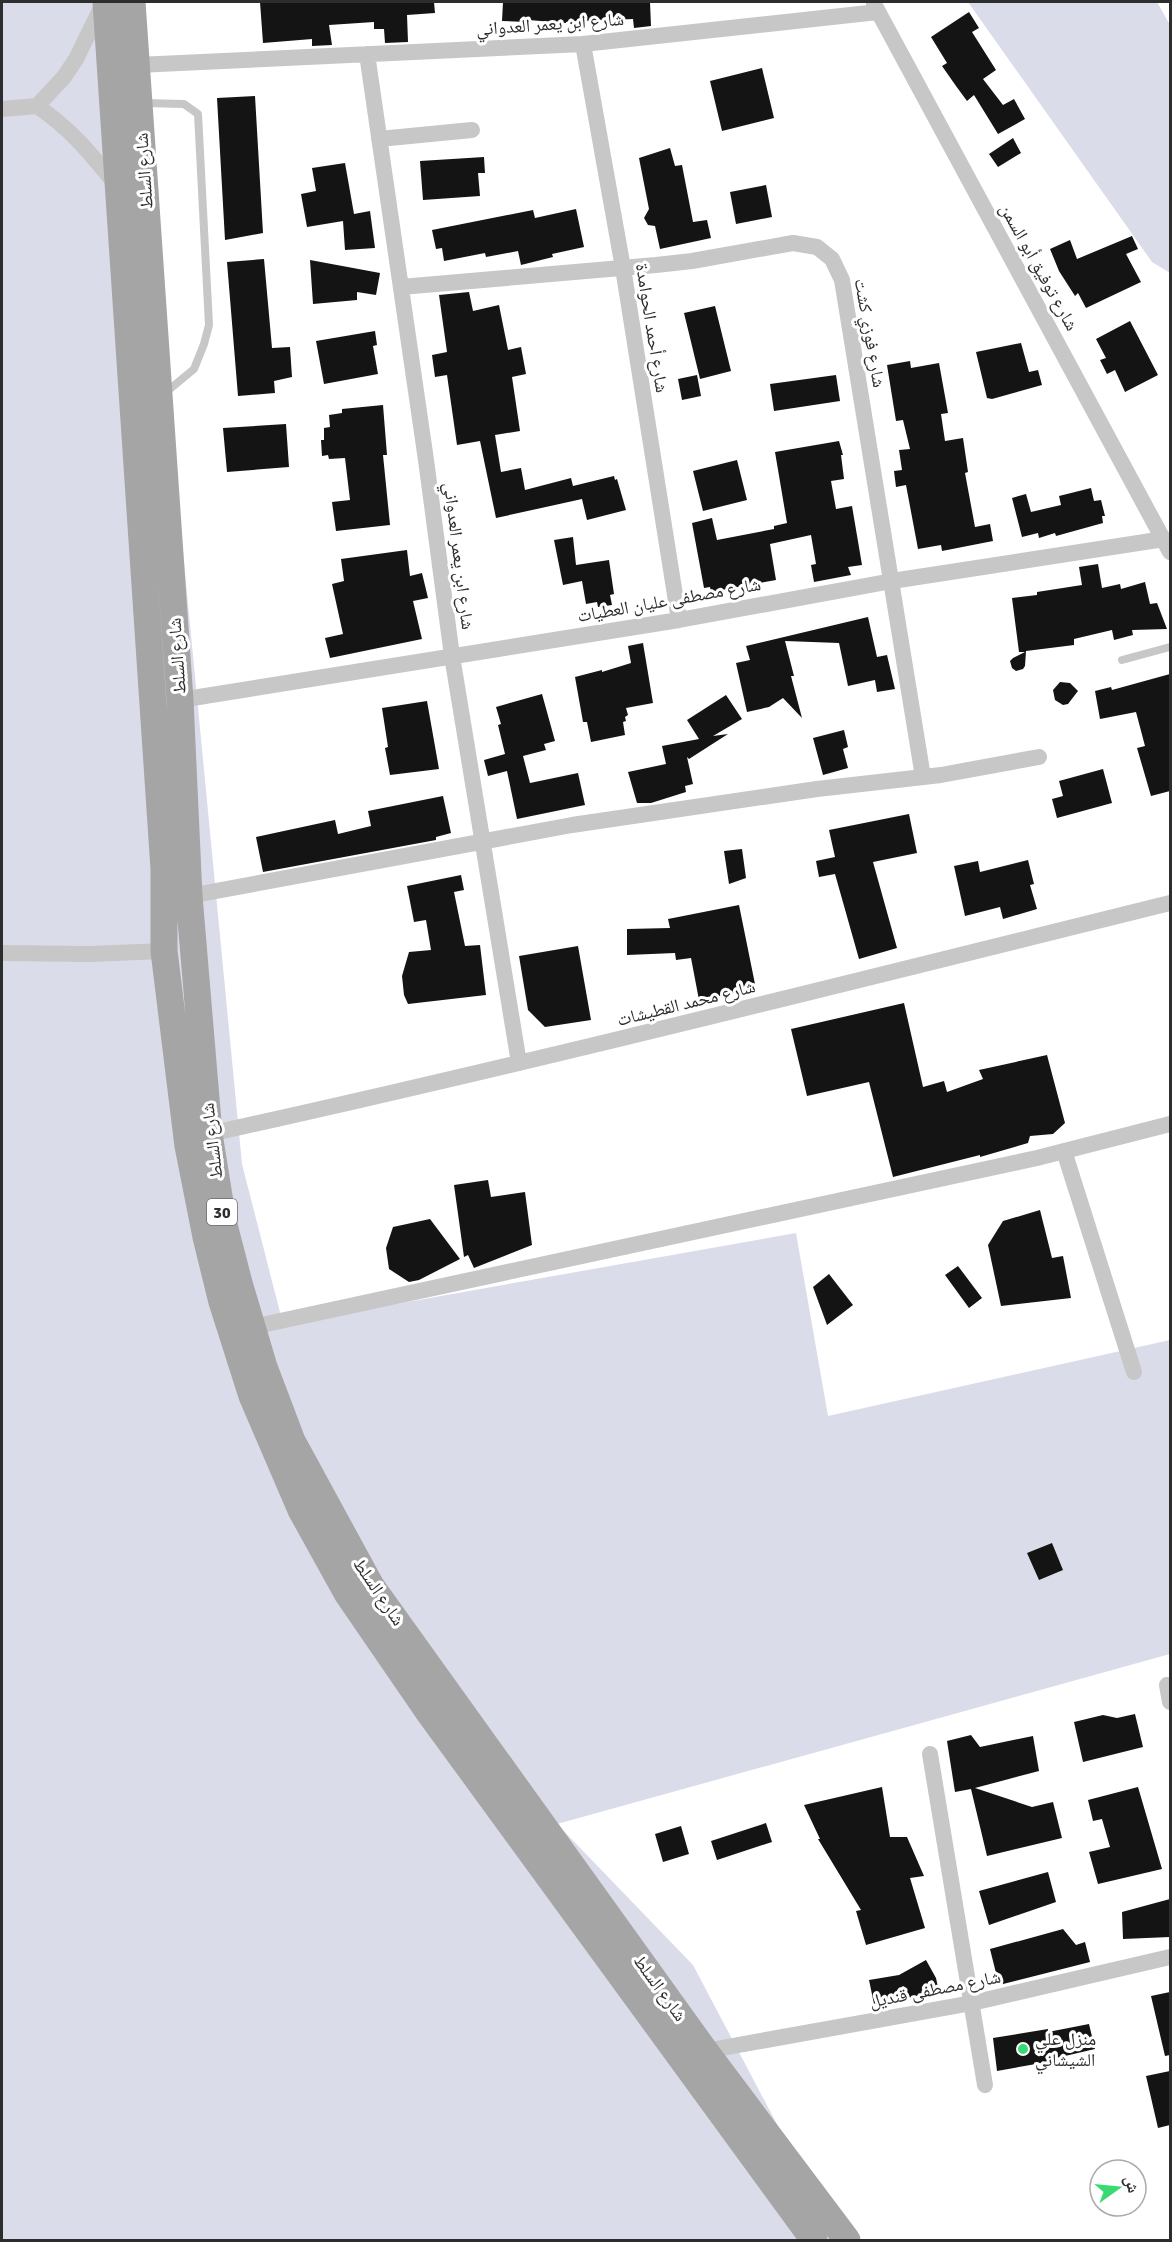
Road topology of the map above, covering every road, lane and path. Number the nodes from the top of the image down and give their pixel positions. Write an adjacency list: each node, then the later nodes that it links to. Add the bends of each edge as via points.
1 (105, 2): 8 (street, via 64,78); 12 (main road, شارع السلط / 30)
2 (132, 2): 6 (main road, شارع السلط / 30)
3 (875, 7): 4 (street, شارع ابن يعمر العدواني); 16 (street, شارع توفيق أبو السمن)
4 (583, 44): 5 (street, شارع ابن يعمر العدواني); 13 (street, شارع أحمد الحوامدة)
5 (367, 54): 6 (street, شارع ابن يعمر العدواني); 11 (street, شارع ابن يعمر العدواني)
6 (137, 65): 7 (main road, شارع السلط / 30)
7 (139, 102): 15 (main road, شارع السلط / 30); 15 (lane, via 184,104 198,114 209,325 194,369)
8 (37, 106): 9 (street); 12 (street, via 86,146)
9 (2, 109)
10 (472, 130): 11 (street)
11 (379, 139): 14 (street, شارع ابن يعمر العدواني)
12 (119, 188): 28 (main road, شارع السلط / 30, via 164,869)
13 (623, 268): 14 (street, شارع فوزي كشت); 17 (street, شارع فوزي كشت, via 692,261 793,243 817,247 832,258 842,280); 18 (street, شارع أحمد الحوامدة)
14 (401, 287): 20 (street, شارع ابن يعمر العدواني)
15 (158, 399): 22 (main road, شارع السلط / 30)
16 (1167, 545): 17 (street, شارع مصطفى عليان العطيات)
17 (892, 581): 18 (street, شارع مصطفى عليان العطيات); 24 (street, شارع فوزي كشت)
18 (679, 620): 20 (street, شارع مصطفى عليان العطيات)
19 (1170, 647): 21 (lane)
20 (452, 656): 22 (street, شارع مصطفى عليان العطيات); 25 (street, شارع ابن يعمر العدواني)
21 (1122, 660)
22 (180, 700): 26 (main road, شارع السلط / 30)
23 (1039, 757): 24 (street)
24 (923, 777): 25 (street, via 657,811)
25 (481, 841): 26 (street); 30 (street, شارع ابن يعمر العدواني)
26 (189, 896): 32 (main road, شارع السلط / 30)
27 (1170, 903): 30 (street, شارع محمد القطيشات)
28 (164, 951): 29 (street); 43 (main road, شارع السلط / 30, via 188,1146 213,1266 252,1396 301,1510 347,1593 430,1714)
29 (2, 953)
30 (519, 1063): 32 (street, شارع محمد القطيشات)
31 (1170, 1124): 33 (street)
32 (209, 1134): 34 (main road, شارع السلط / 30, via 223,1221)
33 (1064, 1151): 34 (street); 35 (street)
34 (252, 1327): 41 (main road, شارع السلط / 30, via 292,1441 371,1586)
35 (1134, 1372)
36 (1167, 1685): 37 (street)
37 (1170, 1702)
38 (930, 1754): 40 (street)
39 (1170, 1957): 40 (street, شارع مصطفى قنديل)
40 (972, 2003): 41 (street, شارع مصطفى قنديل); 42 (street)
41 (705, 2051): 44 (main road, شارع السلط / 30)
42 (985, 2085)
43 (814, 2241)
44 (847, 2241)

